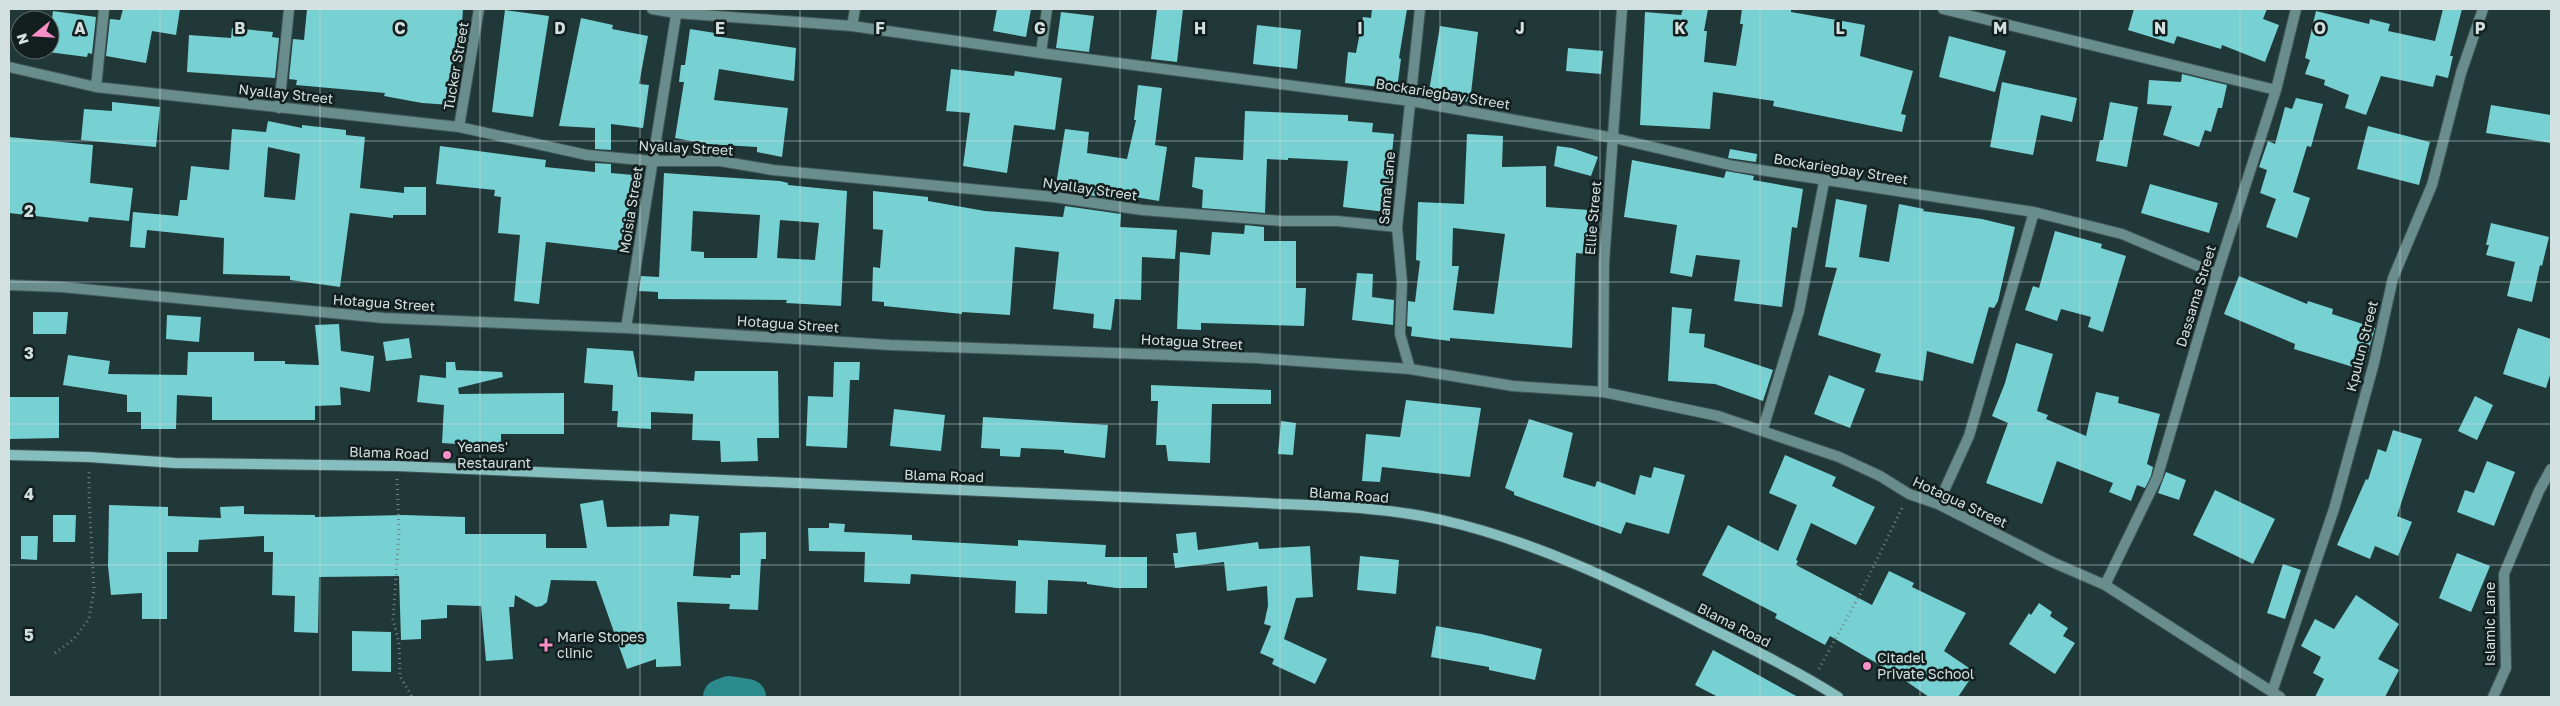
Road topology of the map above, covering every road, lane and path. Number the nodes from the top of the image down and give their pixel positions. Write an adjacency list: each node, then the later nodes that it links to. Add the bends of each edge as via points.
1 (104, 9): 16 (street)
2 (289, 9): 19 (street)
3 (479, 9): 20 (street, Tucker Street)
4 (652, 9): 12 (street, Bockariegbay Street)
5 (855, 9): 13 (street)
6 (1047, 9): 14 (street)
7 (1420, 9): 18 (street, Sama Lane)
8 (1622, 9): 21 (street, Ellie Street)
9 (1943, 9): 17 (street)
10 (2296, 9): 17 (street, Dassama Street)
11 (2483, 9): 41 (street, Kpulun Street, via 2461,73 2432,185 2393,278 2374,363 2334,509)
12 (677, 11): 13 (street, Bockariegbay Street); 22 (street, Moisia Street)
13 (852, 26): 14 (street, Bockariegbay Street)
14 (1041, 53): 18 (street, Bockariegbay Street)
15 (9, 67): 16 (street, Nyallay Street)
16 (96, 87): 19 (street, Nyallay Street)
17 (2276, 90): 26 (street, Dassama Street)
18 (1411, 101): 21 (street, Bockariegbay Street); 25 (street, Sama Lane)
19 (279, 108): 20 (street, Nyallay Street)
20 (460, 127): 22 (street, Nyallay Street, via 587,155)
21 (1614, 138): 23 (street, Bockariegbay Street, via 1734,166); 30 (street, Ellie Street, via 1604,263)
22 (652, 161): 25 (street, Nyallay Street, via 720,161 773,170 1054,197 1214,217 1337,221); 28 (street, Moisia Street)
23 (1824, 182): 24 (street, Bockariegbay Street); 31 (street, via 1800,311)
24 (2034, 212): 26 (street, Bockariegbay Street, via 2122,234); 37 (street, via 1969,436)
25 (1397, 227): 29 (street, Sama Lane, via 1402,282 1400,334)
26 (2217, 274): 38 (street, Dassama Street, via 2157,478)
27 (9, 285): 28 (street, Hotagua Street, via 384,318)
28 (626, 328): 29 (street, Hotagua Street, via 890,345 1246,358)
29 (1410, 369): 30 (street, Hotagua Street, via 1513,386)
30 (1603, 392): 31 (street, Hotagua Street, via 1718,416)
31 (1763, 429): 36 (street, Hotagua Street, via 1839,457)
32 (9, 455): 33 (street, Blama Road)
33 (89, 457): 34 (street, Blama Road, via 175,463); 39 (path, via 88,499 94,590 89,619 74,639)
34 (397, 466): 40 (street, Blama Road, via 1242,502 1376,510 1440,519 1498,535 1619,584); 42 (path, via 399,533 393,619 399,643 400,676)
35 (2551, 469): 44 (street, Islamic Lane, via 2504,574 2506,668)
36 (1909, 494): 37 (street, Hotagua Street); 40 (path)
37 (1938, 504): 38 (street, Hotagua Street)
38 (2105, 585): 41 (street, Hotagua Street)
39 (55, 653)
40 (1813, 681): 43 (street, Blama Road)
41 (2276, 694)
42 (412, 697)
43 (1838, 697)
44 (2493, 697)

